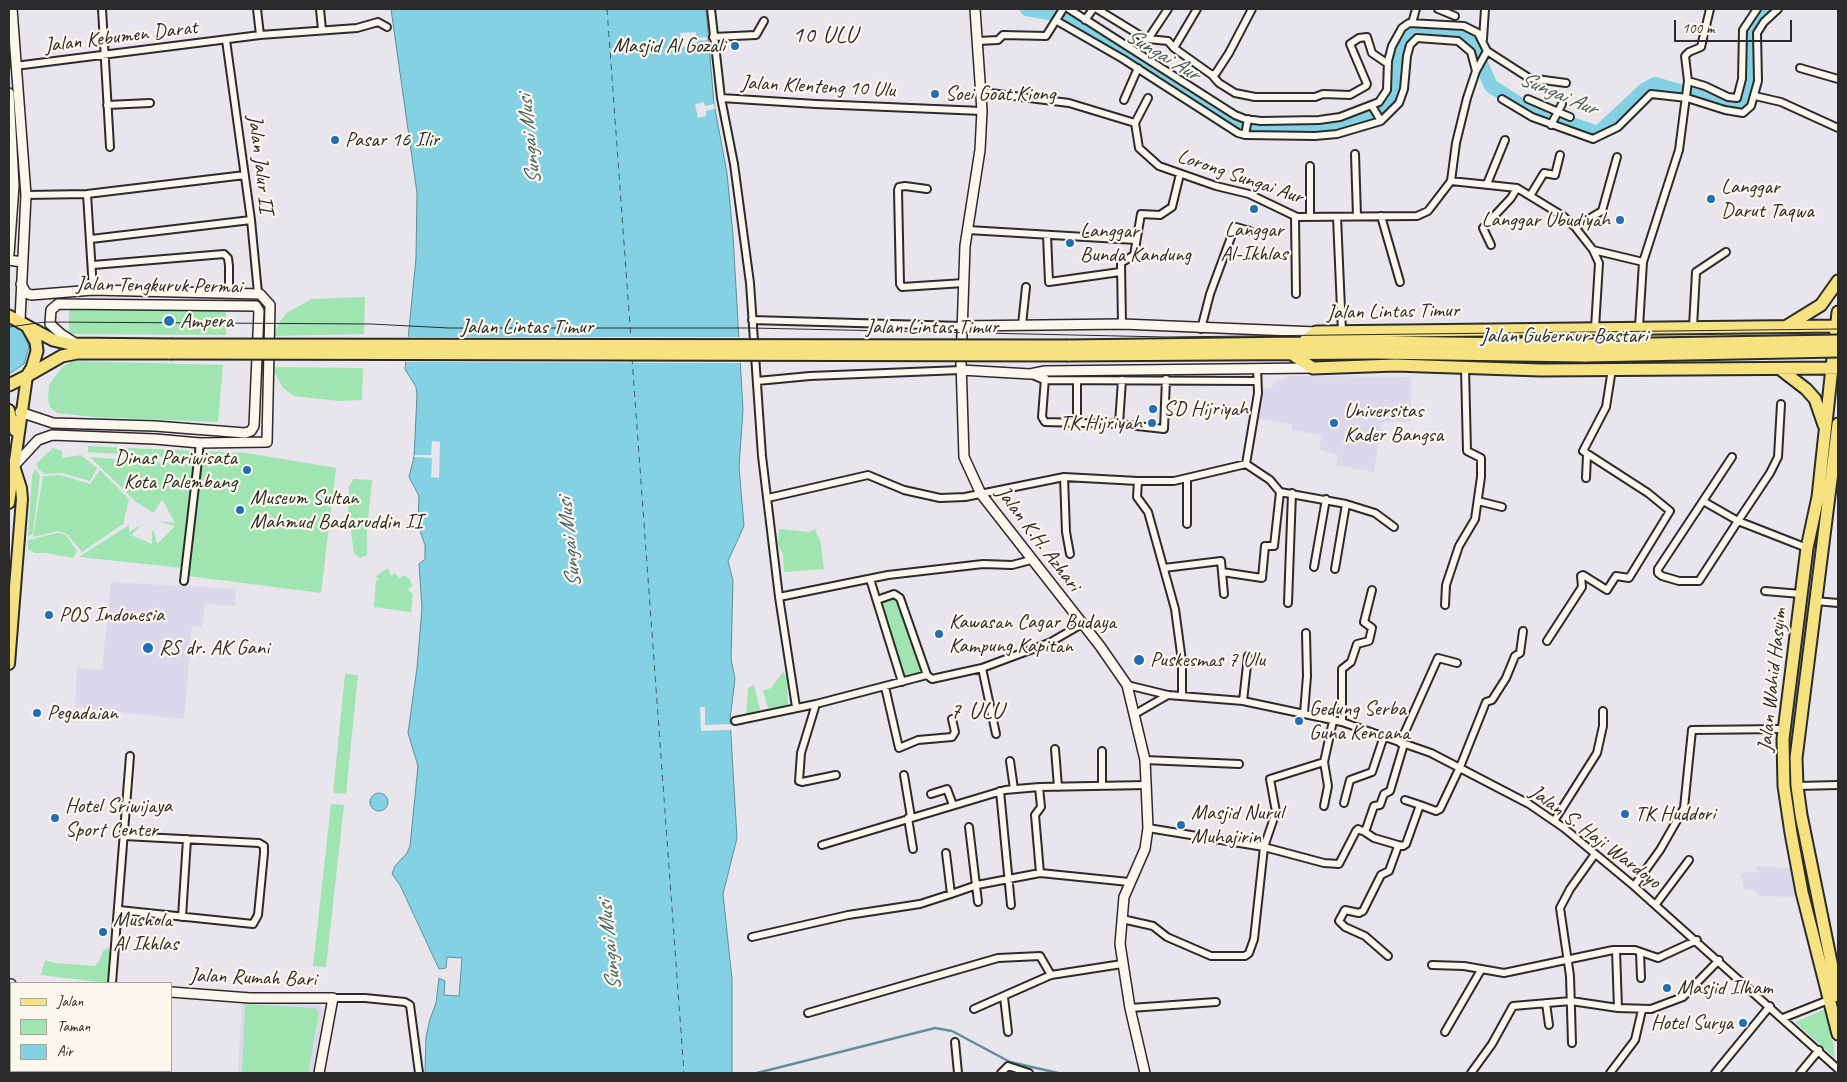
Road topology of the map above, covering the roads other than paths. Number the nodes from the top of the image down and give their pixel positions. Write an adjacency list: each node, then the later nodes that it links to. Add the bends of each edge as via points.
1 (102, 9): 36 (street)
2 (258, 9): 28 (street)
3 (320, 9): 27 (street)
4 (711, 9): 29 (street)
5 (975, 9): 33 (street, Jalan K.H. Azhari)
6 (1063, 9): 21 (street)
7 (1069, 9): 22 (street)
8 (1095, 9): 22 (street); 30 (street)
9 (1168, 9): 30 (street)
10 (1197, 9): 34 (street)
11 (1252, 9): 42 (street, via 1229,53)
12 (1416, 9): 24 (street)
13 (1438, 9): 20 (street)
14 (1457, 9): 20 (street)
15 (1485, 9): 31 (street)
16 (1710, 9): 45 (street, via 1701,47 1687,53)
17 (1757, 9): 45 (street, via 1743,30 1742,79 1737,98)
18 (1778, 9): 48 (street, via 1757,33 1758,81)
19 (11, 14): 38 (street)
20 (1455, 16): 25 (street)
21 (1057, 20): 33 (street, via 1046,36 1003,35 998,40); 39 (street)
22 (1085, 20): 65 (street, via 1235,115)
23 (764, 21): 29 (street, via 756,35)
24 (1412, 23): 25 (street); 37 (street, via 1405,25 1399,33)
25 (1452, 24): 31 (street, via 1474,30)
26 (387, 27): 27 (street, Jalan Kebumen Darat, via 378,22 357,28)
27 (322, 30): 28 (street, Jalan Kebumen Darat)
28 (260, 35): 32 (street, Jalan Kebumen Darat)
29 (712, 38): 50 (street)
30 (1148, 39): 34 (street, via 1168,41)
31 (1483, 39): 35 (street)
32 (226, 40): 36 (street, Jalan Kebumen Darat); 75 (street, Jalan Jalur II)
33 (978, 41): 46 (street, Jalan K.H. Azhari)
34 (1174, 48): 42 (street)
35 (1486, 53): 41 (street, Lorong Sungai Aur); 44 (street, via 1529,78)
36 (104, 56): 38 (street, Jalan Kebumen Darat); 57 (street)
37 (1388, 64): 42 (street, via 1372,53 1367,38 1359,38 1350,44 1367,84 1350,95 1255,97 1236,93); 58 (street, via 1385,96)
38 (12, 67): 81 (street)
39 (1138, 68): 54 (street); 65 (street, via 1238,133)
40 (1800, 68): 43 (street)
41 (1477, 70): 62 (street, via 1470,52 1458,41 1417,38 1410,45 1399,103); 76 (street, Lorong Sungai Aur, via 1456,143)
42 (1212, 75)
43 (1838, 79)
44 (1566, 83)
45 (1688, 83): 49 (street)
46 (982, 92): 59 (street, Jalan K.H. Azhari); 63 (street, via 1069,103)
47 (9, 93): 69 (street)
48 (1755, 96): 49 (street, via 1749,110 1743,112 1725,110); 66 (street, via 1781,102)
49 (1687, 97): 64 (street, via 1651,94 1618,127 1593,138); 101 (street, via 1679,150)
50 (721, 98): 59 (street, Jalan Klenteng 10 Ulu); 117 (street, Jalan Klenteng 10 Ulu, via 734,164)
51 (1148, 98): 63 (street)
52 (1502, 99): 64 (street, via 1532,117)
53 (1528, 99): 60 (street)
54 (1124, 100)
55 (150, 103): 57 (street)
56 (1562, 104): 60 (street)
57 (107, 106): 68 (street)
58 (1373, 107): 62 (street); 65 (street, via 1340,117)
59 (982, 110): 90 (street, Jalan K.H. Azhari, via 980,150)
60 (1557, 114): 61 (street); 64 (street)
61 (1570, 117)
62 (1380, 119): 65 (street, via 1337,134 1316,136)
63 (1135, 123): 74 (street, Lorong Sungai Aur, via 1140,150 1158,166)
64 (1552, 123)
65 (1246, 128)
66 (1838, 128)
67 (1505, 140): 77 (street)
68 (110, 147)
69 (10, 152): 98 (street, via 14,186)
70 (1355, 154): 84 (street)
71 (1560, 155): 82 (street, via 1555,175 1544,173)
72 (1617, 157): 89 (street, via 1602,211)
73 (1310, 166): 86 (street)
74 (1180, 174): 83 (street, Lorong Sungai Aur, via 1249,194); 94 (street, via 1172,207 1160,215 1142,213)
75 (245, 175): 80 (street); 88 (street, Jalan Jalur II)
76 (1451, 181): 77 (street); 85 (street, Lorong Sungai Aur, via 1428,211 1422,214)
77 (1487, 184): 78 (street)
78 (1517, 188): 82 (street); 95 (street, via 1483,228)
79 (927, 189): 106 (street, via 905,186 898,190 900,284 902,287)
80 (87, 194): 81 (street); 93 (street)
81 (26, 195): 100 (street)
82 (1530, 196): 89 (street)
83 (1295, 216): 86 (street, Lorong Sungai Aur); 113 (street)
84 (1357, 216): 85 (street, Lorong Sungai Aur); 87 (street, Lorong Sungai Aur)
85 (1380, 216): 105 (street)
86 (1310, 217): 87 (street, Lorong Sungai Aur)
87 (1337, 217): 131 (street)
88 (251, 220): 93 (street); 112 (street, Jalan Jalur II)
89 (1575, 227): 96 (street)
90 (968, 230): 92 (street); 106 (street, Jalan K.H. Azhari)
91 (1250, 231): 128 (street, via 1234,229)
92 (1047, 234): 94 (street); 103 (street, via 1049,282)
93 (91, 239): 102 (street)
94 (1136, 240): 103 (street, via 1133,256 1120,263)
95 (1491, 246)
96 (1593, 250): 101 (street); 127 (street, via 1599,262)
97 (1726, 252): 124 (street, via 1696,272)
98 (9, 254)
99 (9, 260): 100 (street)
100 (22, 262): 107 (street)
101 (1643, 262): 123 (street)
102 (93, 265): 109 (street); 111 (street, via 224,254 228,258)
103 (1120, 272): 119 (street)
104 (1838, 281): 126 (highway, via 1821,305)
105 (1400, 282)
106 (964, 283): 121 (street, Jalan K.H. Azhari)
107 (21, 284): 110 (street, Jalan Tengkuruk Permai, via 28,294); 118 (street)
108 (1026, 287): 120 (street)
109 (93, 290): 110 (street, Jalan Tengkuruk Permai); 111 (street, Jalan Tengkuruk Permai)
110 (58, 292): 114 (street)
111 (229, 293): 112 (street, Jalan Tengkuruk Permai)
112 (258, 293): 172 (street, via 270,305 267,442)
113 (1296, 294)
114 (58, 304): 136 (street, Jalan Tengkuruk Permai, via 51,310 50,324); 168 (street, Jalan Tengkuruk Permai, via 256,306 259,311 256,422 251,431)
115 (1838, 312): 122 (highway, Jalan Wahid Hasyim)
116 (9, 316): 118 (highway, Jalan Lintas Timur)
117 (752, 320): 121 (street); 160 (street, Jalan Klenteng 10 Ulu)
118 (24, 323): 136 (highway, Jalan Lintas Timur, via 59,342); 154 (highway, via 38,351)
119 (1122, 324): 120 (street); 128 (street)
120 (1022, 325): 121 (street)
121 (962, 326): 153 (street, Jalan K.H. Azhari)
122 (1837, 326): 126 (highway, Jalan Lintas Timur); 149 (highway, Jalan Wahid Hasyim)
123 (1638, 327): 124 (highway, Jalan Lintas Timur); 127 (highway, Jalan Lintas Timur)
124 (1693, 327): 125 (highway, Jalan Lintas Timur)
125 (1758, 327): 126 (highway, Jalan Lintas Timur); 148 (highway, via 1766,336 1767,345)
126 (1786, 327)
127 (1595, 328): 129 (highway, Jalan Lintas Timur)
128 (1201, 329): 130 (street)
129 (1500, 331): 132 (highway, Jalan Lintas Timur); 135 (highway)
130 (1316, 332): 131 (highway, Jalan Lintas Timur); 134 (highway, Jalan Lintas Timur)
131 (1342, 332): 132 (highway, Jalan Lintas Timur)
132 (1387, 332): 137 (highway)
133 (1838, 341): 140 (highway, Jalan Gubernur Bastari, bridge)
134 (1302, 343): 137 (highway, Jalan Gubernur Bastari); 139 (highway, Jalan Lintas Timur)
135 (1492, 343): 137 (highway, Jalan Gubernur Bastari); 140 (highway, Jalan Gubernur Bastari)
136 (78, 344): 138 (highway, Jalan Lintas Timur)
137 (1376, 348): 142 (highway, Jalan Gubernur Bastari); 143 (highway, Jalan Gubernur Bastari); 144 (highway)
138 (170, 349): 139 (highway, Jalan Lintas Timur, bridge); 154 (highway, Jalan Lintas Timur, via 77,353 62,356)
139 (1068, 350): 142 (highway, Jalan Lintas Timur)
140 (1586, 351): 141 (highway, Jalan Gubernur Bastari, bridge); 143 (highway, Jalan Gubernur Bastari)
141 (1838, 352)
142 (1290, 353): 146 (highway)
143 (1474, 354): 150 (highway)
144 (1395, 365): 146 (highway); 147 (highway)
145 (1257, 368): 146 (street); 155 (street); 159 (street)
146 (1313, 368)
147 (1465, 368): 150 (highway); 186 (street, via 1468,452 1481,458)
148 (1755, 368): 151 (highway); 152 (highway)
149 (1836, 368): 152 (highway); 169 (highway, Jalan Wahid Hasyim)
150 (1491, 369): 151 (highway)
151 (1612, 369): 173 (street, via 1606,407 1583,448)
152 (1780, 369): 169 (highway, via 1815,399)
153 (961, 370): 155 (street); 160 (street, via 810,376); 183 (street, Jalan K.H. Azhari, via 961,442 964,457)
154 (27, 376): 161 (highway, Jalan Lintas Timur); 164 (main road)
155 (1045, 376): 158 (street); 165 (street, via 1042,420)
156 (1166, 379): 157 (street); 159 (street); 166 (street, via 1164,429)
157 (1122, 380): 158 (street); 166 (street)
158 (1077, 381): 165 (street)
159 (1257, 381): 175 (street)
160 (757, 382): 184 (street, Jalan Klenteng 10 Ulu)
161 (9, 385)
162 (1781, 404): 191 (street, via 1778,457)
163 (9, 410): 170 (main road)
164 (20, 412): 168 (street, Jalan Tengkuruk Permai, via 53,423); 170 (main road)
165 (1077, 422): 166 (street)
166 (1119, 424)
167 (1838, 424): 211 (highway, Jalan Wahid Hasyim)
168 (155, 426): 171 (street)
169 (1827, 434): 194 (highway, Jalan Wahid Hasyim)
170 (17, 439): 176 (main road)
171 (155, 439): 172 (street); 176 (street, via 52,435 38,440)
172 (200, 444): 204 (street)
173 (1587, 455): 179 (street); 218 (street, via 1636,485 1670,511 1629,578 1616,576 1607,590 1581,576 1582,586)
174 (1732, 456): 187 (street)
175 (1248, 458): 178 (street); 181 (street)
176 (14, 466): 188 (main road); 196 (main road, via 22,499)
177 (1064, 477): 180 (street); 183 (street); 195 (street)
178 (1187, 478): 180 (street); 192 (street)
179 (1586, 478)
180 (1138, 481): 200 (street, via 1138,497 1148,512)
181 (1280, 492): 182 (street); 202 (street, via 1274,546 1265,546 1262,578)
182 (1292, 493): 185 (street); 212 (street)
183 (981, 494): 184 (street, via 928,496 868,475); 197 (street, Jalan K.H. Azhari)
184 (768, 498): 209 (street, Jalan Klenteng 10 Ulu)
185 (1326, 499): 189 (street); 198 (street)
186 (1478, 501): 190 (street); 214 (street, via 1475,519 1461,541 1448,579)
187 (1704, 501): 191 (street); 191 (street, via 1658,570 1662,576 1697,581)
188 (9, 503)
189 (1346, 504): 193 (street, via 1375,513); 201 (street)
190 (1502, 507)
191 (1738, 521): 194 (street)
192 (1187, 524)
193 (1394, 528)
194 (1807, 548): 208 (highway, Jalan Wahid Hasyim)
195 (1070, 554)
196 (17, 560): 199 (main road); 221 (main road)
197 (1031, 560): 203 (street, via 1012,566 983,564); 215 (street, Jalan K.H. Azhari)
198 (1314, 567)
199 (9, 568)
200 (1164, 568): 202 (street, via 1222,562); 228 (street, via 1179,634)
201 (1335, 569)
202 (1222, 572): 207 (street)
203 (870, 579): 209 (street); 210 (street)
204 (184, 581)
205 (1372, 590): 238 (street, via 1364,622 1372,628 1369,642 1357,644 1351,662 1342,669)
206 (1765, 591): 208 (street)
207 (1224, 594)
208 (1801, 594): 239 (highway, Jalan Wahid Hasyim)
209 (779, 597): 231 (street, Jalan Klenteng 10 Ulu)
210 (877, 600): 223 (street, via 894,594 900,598); 224 (street)
211 (1815, 601): 213 (street); 256 (highway, Jalan Wahid Hasyim, via 1798,725)
212 (1288, 603)
213 (1838, 603)
214 (1445, 605)
215 (1082, 624): 222 (street, via 1049,643); 225 (street, Jalan K.H. Azhari)
216 (1523, 631): 250 (street, via 1520,653 1492,700 1486,703)
217 (1306, 633): 233 (street)
218 (1547, 641)
219 (1248, 656): 229 (street)
220 (1456, 663): 242 (street, via 1438,658)
221 (9, 664)
222 (982, 668): 223 (street, via 936,679); 240 (street)
223 (927, 675): 224 (street)
224 (902, 682): 226 (street)
225 (1127, 685): 227 (street, Jalan S. Haji Wardoyo); 234 (street, Jalan K.H. Azhari)
226 (886, 687): 230 (street); 235 (street, via 898,747 918,740 952,737 955,734)
227 (1168, 696): 228 (street, Jalan S. Haji Wardoyo); 234 (street, Jalan S. Haji Wardoyo)
228 (1182, 696): 229 (street, Jalan S. Haji Wardoyo)
229 (1243, 701): 233 (street, Jalan S. Haji Wardoyo)
230 (816, 704): 236 (street); 251 (street, via 801,753 799,781)
231 (796, 707)
232 (1603, 711): 268 (street, via 1604,726 1597,752)
233 (1304, 712): 237 (street, Jalan S. Haji Wardoyo)
234 (1135, 714): 247 (street, Jalan K.H. Azhari)
235 (952, 719)
236 (735, 721)
237 (1333, 721): 238 (street, Jalan S. Haji Wardoyo); 248 (street)
238 (1342, 722): 241 (street, Jalan S. Haji Wardoyo)
239 (1784, 729): 284 (street, via 1692,730 1684,808); 309 (highway, Jalan Wahid Hasyim, via 1784,786 1791,833)
240 (996, 734)
241 (1384, 736): 242 (street, Jalan S. Haji Wardoyo); 263 (street, via 1372,772 1350,780)
242 (1402, 744): 250 (street, Jalan S. Haji Wardoyo); 271 (street, via 1390,790 1384,794 1380,805 1373,808)
243 (1055, 749): 258 (street)
244 (1102, 751): 253 (street)
245 (130, 756): 272 (street)
246 (1010, 760): 259 (street)
247 (1145, 760): 249 (street); 254 (street, Jalan K.H. Azhari)
248 (1324, 762): 266 (street, via 1328,786); 276 (street, via 1270,779 1276,812)
249 (1239, 764)
250 (1460, 768): 265 (street, via 1438,811); 268 (street, Jalan S. Haji Wardoyo, via 1529,804)
251 (836, 775)
252 (904, 775): 267 (street)
253 (1102, 785): 254 (street); 258 (street)
254 (1147, 785): 270 (street, Jalan K.H. Azhari)
255 (1838, 785): 256 (street)
256 (1797, 786): 299 (highway, Jalan Wahid Hasyim)
257 (1040, 787): 258 (street); 259 (street); 281 (street, via 1041,807 1035,815)
258 (1058, 787)
259 (1014, 789): 260 (street)
260 (1000, 792): 264 (street); 282 (street)
261 (931, 794): 264 (street, via 947,789)
262 (1405, 800): 265 (street)
263 (1344, 803)
264 (953, 805): 267 (street)
265 (1420, 805): 275 (street, via 1406,844)
266 (1324, 806)
267 (909, 817): 274 (street); 277 (street)
268 (1554, 822): 279 (street, Jalan S. Haji Wardoyo)
269 (969, 827): 283 (street)
270 (1148, 828): 276 (street); 285 (street, Jalan K.H. Azhari, via 1145,849)
271 (1365, 832): 275 (street); 276 (street, via 1356,831 1337,865)
272 (124, 836): 273 (street); 290 (street)
273 (187, 839): 291 (street); 291 (street, via 260,843 264,846 264,853 258,915 253,924)
274 (822, 845)
275 (1398, 845): 297 (street, via 1389,871 1381,875 1363,911 1345,910 1339,919 1342,925 1365,936)
276 (1264, 848): 292 (street, via 1254,940 1245,956 1211,956 1153,926)
277 (913, 849)
278 (946, 853): 286 (street)
279 (1596, 854): 284 (street, Jalan S. Haji Wardoyo); 298 (street, via 1560,905)
280 (1689, 860): 289 (street)
281 (1040, 873): 282 (street); 285 (street)
282 (1008, 877): 283 (street); 288 (street)
283 (977, 884): 286 (street); 287 (street)
284 (1634, 886): 289 (street, Jalan S. Haji Wardoyo)
285 (1127, 890): 292 (street)
286 (951, 894): 293 (street, via 920,904 848,915)
287 (978, 902)
288 (1011, 904)
289 (1656, 904): 294 (street, Jalan S. Haji Wardoyo)
290 (119, 910): 291 (street); 306 (street)
291 (182, 917)
292 (1122, 918): 301 (street)
293 (752, 937)
294 (1697, 940): 296 (street, via 1658,958); 300 (street, Jalan S. Haji Wardoyo)
295 (1616, 950): 296 (street); 298 (street); 316 (street)
296 (1640, 952): 305 (street)
297 (1388, 956)
298 (1567, 958): 303 (street, via 1514,972); 311 (street)
299 (1835, 959): 309 (highway, Jalan Wahid Hasyim)
300 (1719, 960): 314 (street, Jalan S. Haji Wardoyo); 318 (street, via 1683,997)
301 (1122, 964): 304 (street); 315 (street)
302 (1432, 965): 303 (street)
303 (1482, 970): 323 (street)
304 (1051, 975): 308 (street); 319 (street, via 1040,956 998,958)
305 (1641, 978)
306 (112, 982)
307 (172, 992): 310 (street, Jalan Rumah Bari, via 250,998)
308 (1004, 997): 317 (street); 322 (street)
309 (1835, 997): 320 (street); 324 (highway, Jalan Wahid Hasyim)
310 (332, 998): 330 (street); 331 (street, via 365,998 410,1005)
311 (1572, 1001): 313 (street); 316 (street); 326 (street)
312 (1216, 1002): 315 (street)
313 (1546, 1003): 321 (street); 335 (street, via 1513,1006)
314 (1770, 1006): 320 (street, Jalan S. Haji Wardoyo); 337 (street)
315 (1130, 1008): 329 (street)
316 (1618, 1008): 318 (street)
317 (974, 1009)
318 (1642, 1010): 336 (street, via 1635,1040)
319 (808, 1013)
320 (1783, 1018): 327 (street, Jalan S. Haji Wardoyo)
321 (1549, 1025)
322 (1008, 1032)
323 (1445, 1032)
324 (1838, 1034)
325 (955, 1042): 332 (street)
326 (1572, 1042)
327 (1819, 1050): 328 (street, Jalan S. Haji Wardoyo); 338 (street)
328 (1838, 1069)
329 (1144, 1071)
330 (319, 1073)
331 (419, 1073)
332 (958, 1073)
333 (1001, 1073): 334 (street, via 1008,1066)
334 (1029, 1073)
335 (1471, 1073)
336 (1610, 1073)
337 (1715, 1073)
338 (1800, 1073)

